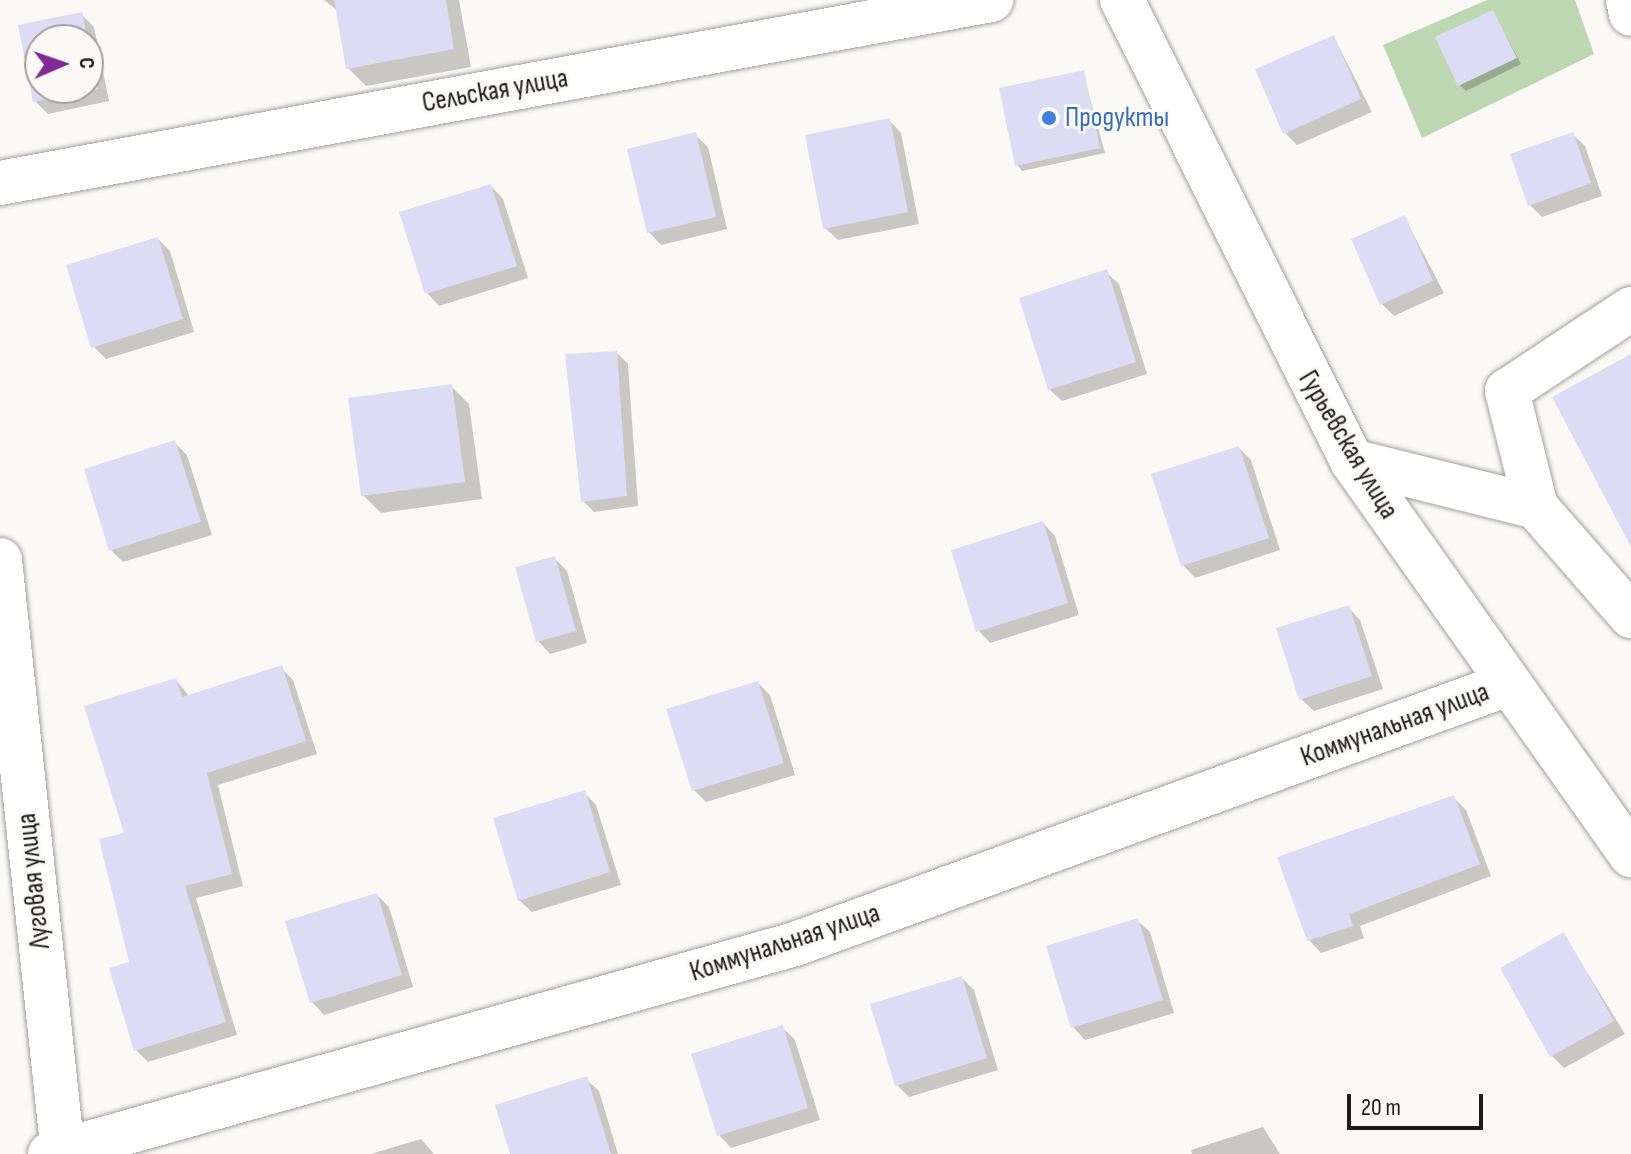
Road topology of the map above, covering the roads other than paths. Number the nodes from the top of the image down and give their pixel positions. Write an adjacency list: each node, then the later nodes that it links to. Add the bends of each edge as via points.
1 (991, 0): 5 (street, Сельская улица)
2 (1122, 0): 7 (street, Гурьевская улица)
3 (1628, 0): 4 (street)
4 (1631, 14)
5 (0, 183)
6 (1631, 309): 8 (street, via 1507,391)
7 (1352, 461): 8 (street); 11 (street, Гурьевская улица)
8 (1536, 507): 10 (street)
9 (0, 560): 14 (street, Луговая улица)
10 (1631, 616)
11 (1505, 685): 13 (street, Гурьевская улица); 14 (street, Коммунальная улица, via 795,944)
12 (1631, 797): 13 (street)
13 (1625, 847)
14 (58, 1153)

